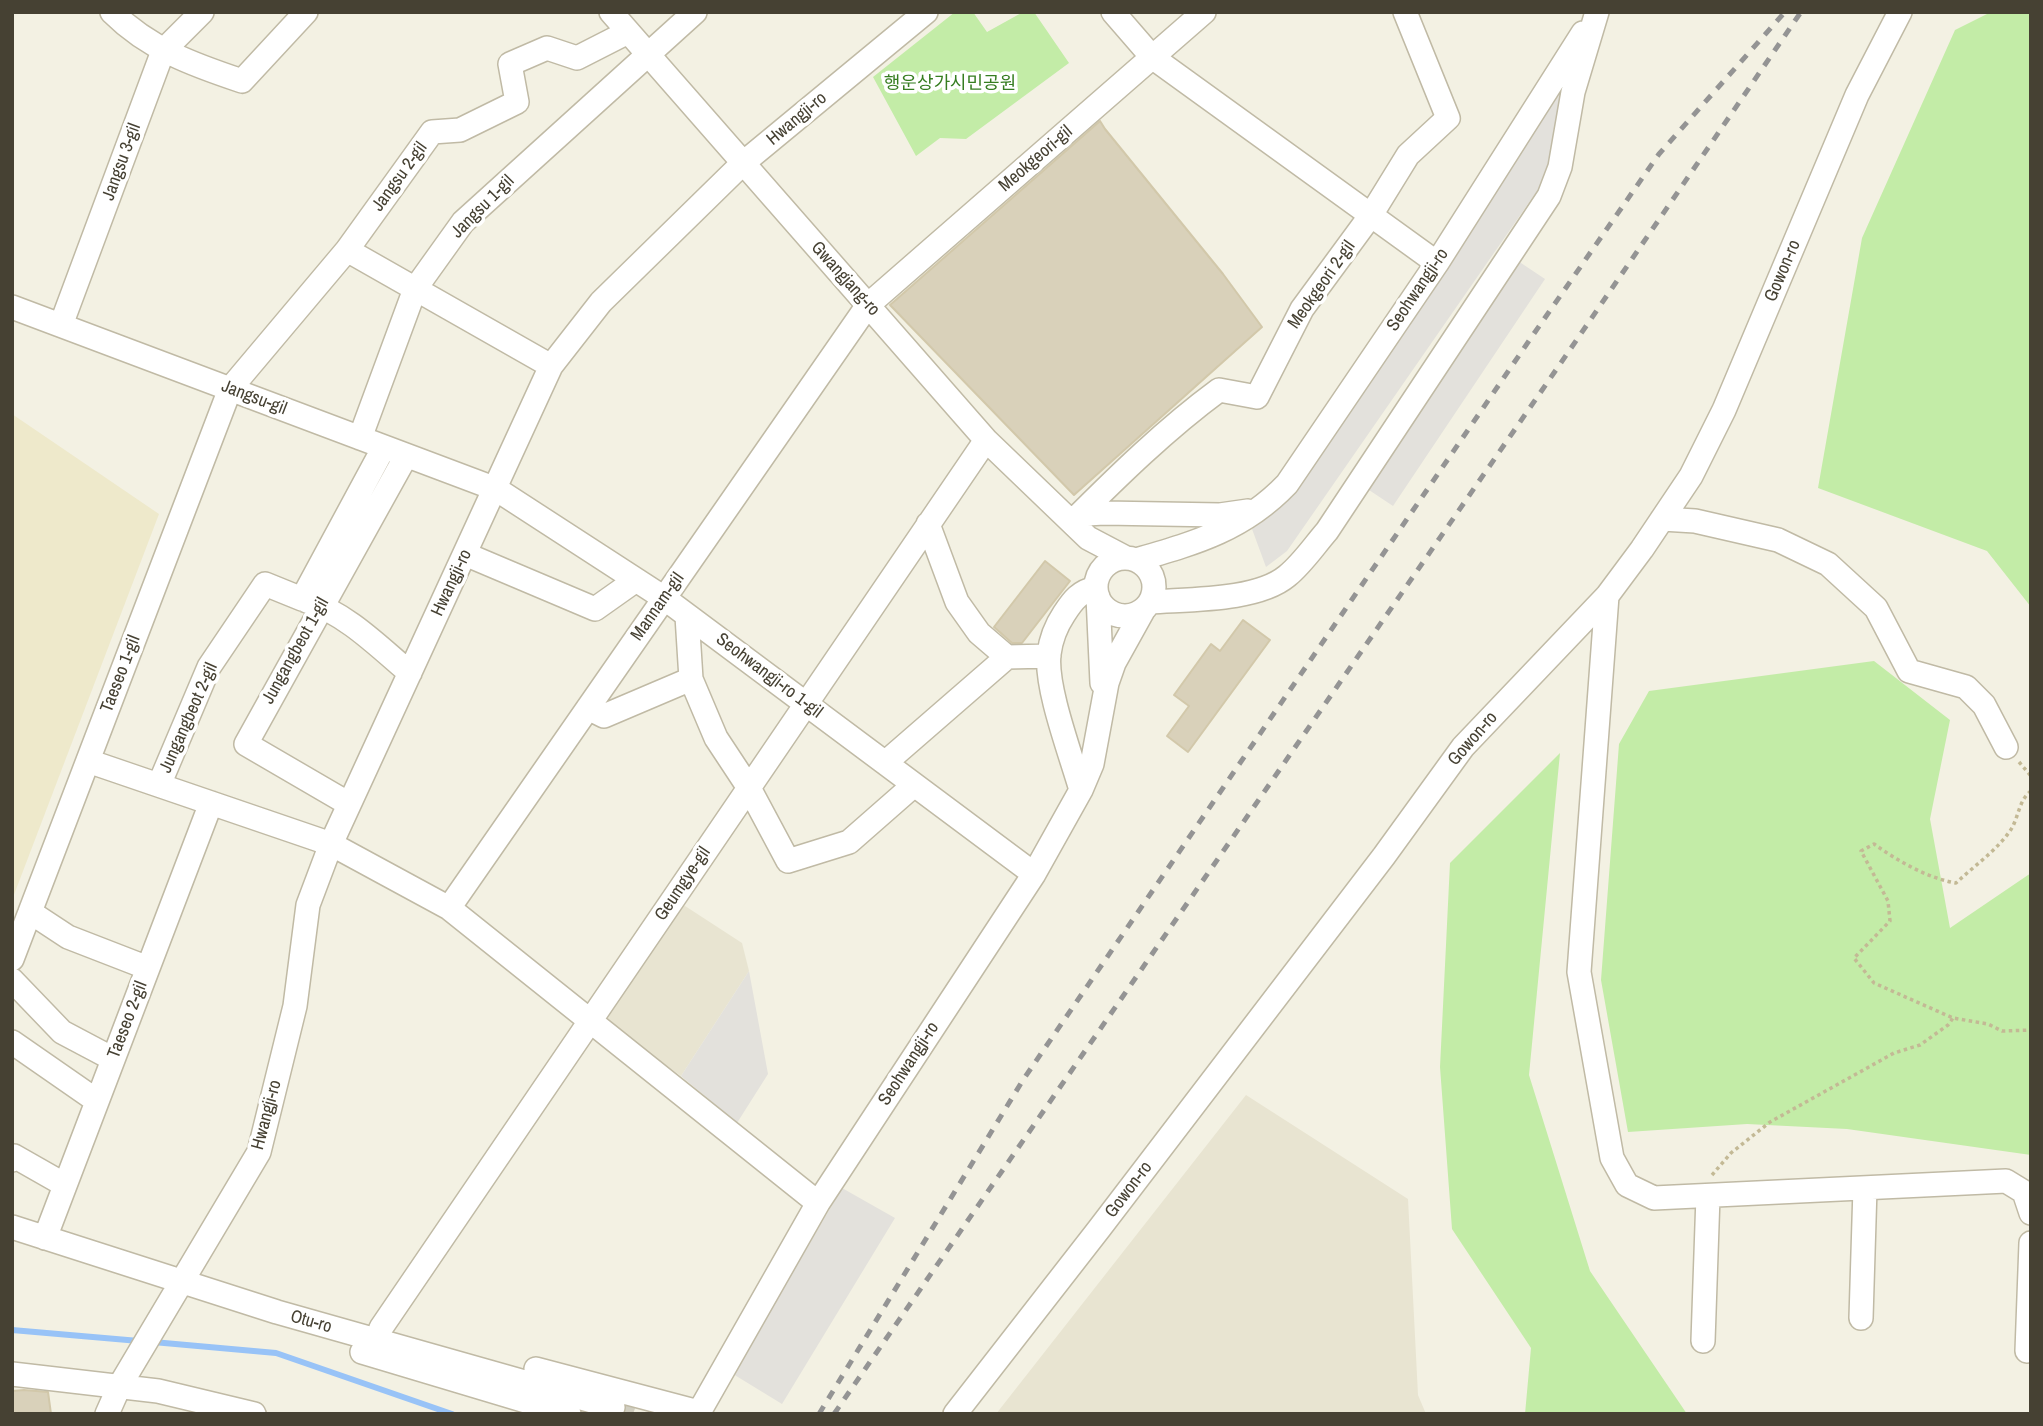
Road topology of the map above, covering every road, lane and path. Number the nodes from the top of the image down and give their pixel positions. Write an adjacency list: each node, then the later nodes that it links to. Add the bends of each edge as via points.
1 (112, 12): 13 (street)
2 (202, 12): 13 (street, Jangsu 3-gil)
3 (306, 12): 13 (street, via 242,81)
4 (611, 12): 12 (street, Gwangjang-ro)
5 (695, 12): 14 (street, Jangsu 1-gil)
6 (926, 12): 16 (street, Hwangji-ro)
7 (1113, 12): 15 (street)
8 (1203, 12): 15 (street, Meokgeori-gil)
9 (1405, 12): 17 (street, Meokgeori 2-gil, via 1448,118 1408,155)
10 (1596, 12): 19 (street, Seohwangji-ro); 42 (street, via 1549,196 1327,531 1288,576 1270,587 1216,597)
11 (1899, 12): 32 (street, Gowon-ro, via 1857,95 1724,410)
12 (628, 32): 14 (street, Gwangjang-ro); 18 (street, Jangsu 2-gil, via 577,58 548,48 510,64 517,102 460,130 432,132)
13 (163, 51): 23 (street, Jangsu 3-gil)
14 (647, 54): 16 (street, Gwangjang-ro); 20 (street, Jangsu 1-gil, via 463,222)
15 (1152, 57): 17 (street); 21 (street, Meokgeori-gil)
16 (742, 164): 21 (street, Gwangjang-ro); 24 (street, Hwangji-ro, via 601,302)
17 (1371, 215): 19 (street); 34 (street, Meokgeori 2-gil, via 1301,309 1257,397 1219,390 1197,406 1116,478)
18 (348, 250): 20 (street); 25 (street, Jangsu 2-gil)
19 (1437, 263): 31 (street, Seohwangji-ro, via 1287,484)
20 (415, 289): 24 (street); 26 (street, Jangsu 1-gil)
21 (868, 305): 27 (street, Gwangjang-ro); 41 (street, Mannam-gil)
22 (12, 307): 23 (street, Jangsu-gil)
23 (61, 325): 25 (street, Jangsu-gil)
24 (551, 366): 30 (street, Hwangji-ro)
25 (230, 389): 26 (street, Jangsu-gil); 53 (street, Taeseo 1-gil)
26 (360, 438): 28 (street, Jangsu-gil)
27 (986, 440): 33 (street, Geumgye-gil); 34 (street, Gwangjang-ro)
28 (384, 447): 29 (street, Jangsu-gil); 43 (street)
29 (406, 456): 30 (street, Jangsu-gil); 43 (street, Jungangbeot 1-gil)
30 (496, 489): 36 (street, Hwangji-ro); 38 (street, Seohwangji-ro 1-gil)
31 (1267, 505): 34 (street, via 1220,515 1087,514); 35 (street, Seohwangji-ro)
32 (1662, 519): 40 (street, Gowon-ro); 52 (street, via 1778,540 1828,564 1876,608 1909,671 1966,687 1984,705)
33 (928, 524): 46 (street, via 957,602 979,633); 49 (street, Geumgye-gil)
34 (1080, 530): 37 (street, Gwangjang-ro); 39 (street)
35 (1209, 537): 37 (street); 42 (street, via 1186,553)
36 (466, 554): 38 (street, via 595,609); 47 (street, Hwangji-ro)
37 (1131, 559): 39 (street, via 1107,564); 42 (street, via 1144,565)
38 (636, 579): 41 (street, Seohwangji-ro 1-gil)
39 (1097, 588): 42 (street, via 1109,611 1117,615 1135,614); 45 (street, via 1074,599 1055,628); 51 (street)
40 (1607, 596): 78 (street, via 1579,972 1612,1158 1628,1185 1654,1198); 99 (street, Gowon-ro, via 1463,747)
41 (664, 598): 44 (street, Seohwangji-ro 1-gil); 50 (street, Mannam-gil)
42 (1149, 598): 51 (street, via 1114,663)
43 (311, 602): 47 (street, via 357,629); 55 (street, Jungangbeot 2-gil, via 265,584 209,667); 61 (street, Jungangbeot 1-gil, via 246,744)
44 (687, 615): 48 (street); 49 (street, Seohwangji-ro 1-gil)
45 (1049, 656): 46 (street); 58 (street, via 1051,685)
46 (1007, 657): 54 (street)
47 (410, 673): 61 (street, Hwangji-ro)
48 (691, 679): 50 (street, via 604,716); 57 (street, via 716,737)
49 (806, 704): 54 (street, Seohwangji-ro 1-gil); 57 (street, Geumgye-gil)
50 (588, 708): 64 (street, Mannam-gil)
51 (1101, 708): 58 (street, Seohwangji-ro, via 1091,764)
52 (2006, 747)
53 (88, 761): 55 (street); 65 (street, Taeseo 1-gil)
54 (885, 762): 56 (street, Seohwangji-ro 1-gil)
55 (159, 785): 60 (street)
56 (915, 785): 57 (street, via 849,842 788,861); 63 (street, Seohwangji-ro 1-gil)
57 (749, 788): 70 (street, Geumgye-gil)
58 (1081, 790): 63 (street, Seohwangji-ro)
59 (2031, 791): 69 (path, via 2024,796 2003,840 1956,883 1893,858 1874,844 1861,852 1888,901 1890,921 1854,958 1874,983)
60 (211, 803): 62 (street); 67 (street, Taeseo 2-gil)
61 (349, 804): 62 (street, Hwangji-ro)
62 (331, 844): 64 (street); 84 (street, Hwangji-ro, via 309,905 295,1006 259,1152)
63 (1034, 874): 79 (street, Seohwangji-ro)
64 (449, 908): 70 (street)
65 (30, 912): 66 (street, Taeseo 1-gil); 67 (street, via 68,937)
66 (12, 959)
67 (148, 968): 73 (street, Taeseo 2-gil)
68 (12, 980): 73 (street, via 62,1032)
69 (1953, 1018): 71 (path, via 2002,1031); 78 (path, via 1920,1045 1894,1053 1770,1122 1731,1153)
70 (589, 1022): 79 (street); 87 (street, Geumgye-gil)
71 (2031, 1030)
72 (12, 1042): 74 (street)
73 (113, 1059): 74 (street, Taeseo 2-gil)
74 (97, 1101): 76 (street, Taeseo 2-gil)
75 (12, 1160): 76 (street, via 14,1156)
76 (65, 1185): 82 (street, Taeseo 2-gil)
77 (1866, 1188): 78 (street); 80 (street, via 2006,1181 2024,1192); 86 (street)
78 (1699, 1196): 88 (street)
79 (818, 1203): 94 (street, Seohwangji-ro)
80 (2031, 1213)
81 (12, 1227): 82 (street, Otu-ro)
82 (45, 1237): 84 (street, Otu-ro)
83 (2031, 1242): 89 (street)
84 (182, 1282): 85 (street, Otu-ro); 91 (street, Hwangji-ro)
85 (237, 1299): 87 (street, via 330,1312); 93 (street, Otu-ro); 98 (street, via 323,1340)
86 (1861, 1318)
87 (381, 1328): 94 (street)
88 (1703, 1341)
89 (2027, 1350)
90 (12, 1374): 91 (street)
91 (119, 1387): 92 (street); 95 (street)
92 (158, 1391): 96 (street); 97 (street)
93 (614, 1407)
94 (699, 1413)
95 (107, 1414)
96 (208, 1414)
97 (254, 1414)
98 (569, 1414)
99 (955, 1414)

